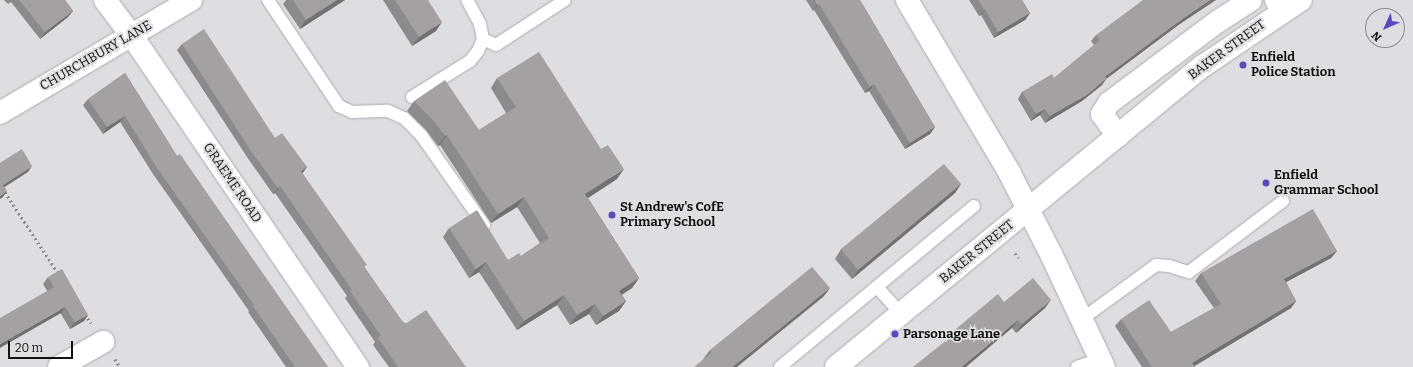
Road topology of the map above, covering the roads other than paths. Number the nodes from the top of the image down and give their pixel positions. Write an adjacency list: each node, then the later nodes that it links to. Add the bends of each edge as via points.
1 (105, 0): 10 (street, GRAEME ROAD)
2 (191, 0): 10 (street, CHURCHBURY LANE)
3 (268, 0): 18 (lane, via 339,106 352,112 388,111 404,118 421,135)
4 (565, 0): 11 (lane, via 496,45)
5 (907, 0): 17 (street, via 1009,172)
6 (1251, 0): 14 (street, BAKER STREET, via 1217,22 1109,103 1102,114)
7 (1301, 0): 9 (street, BAKER STREET)
8 (468, 2): 11 (lane, via 480,24)
9 (1279, 6): 14 (street, BAKER STREET)
10 (132, 36): 13 (street, CHURCHBURY LANE); 25 (street, GRAEME ROAD)
11 (483, 40): 12 (lane, via 470,62)
12 (412, 97)
13 (0, 113)
14 (1118, 136): 17 (street, BAKER STREET)
15 (1283, 201): 21 (lane, via 1189,272 1156,265)
16 (974, 206): 19 (lane)
17 (1028, 210): 20 (street, BAKER STREET); 21 (street)
18 (485, 228)
19 (877, 287): 20 (lane); 26 (lane)
20 (901, 314): 27 (street, BAKER STREET)
21 (1082, 319): 23 (street)
22 (103, 342): 24 (street)
23 (1102, 363): 28 (lane)
24 (59, 367)
25 (358, 367)
26 (780, 367)
27 (836, 367)
28 (1078, 367)

